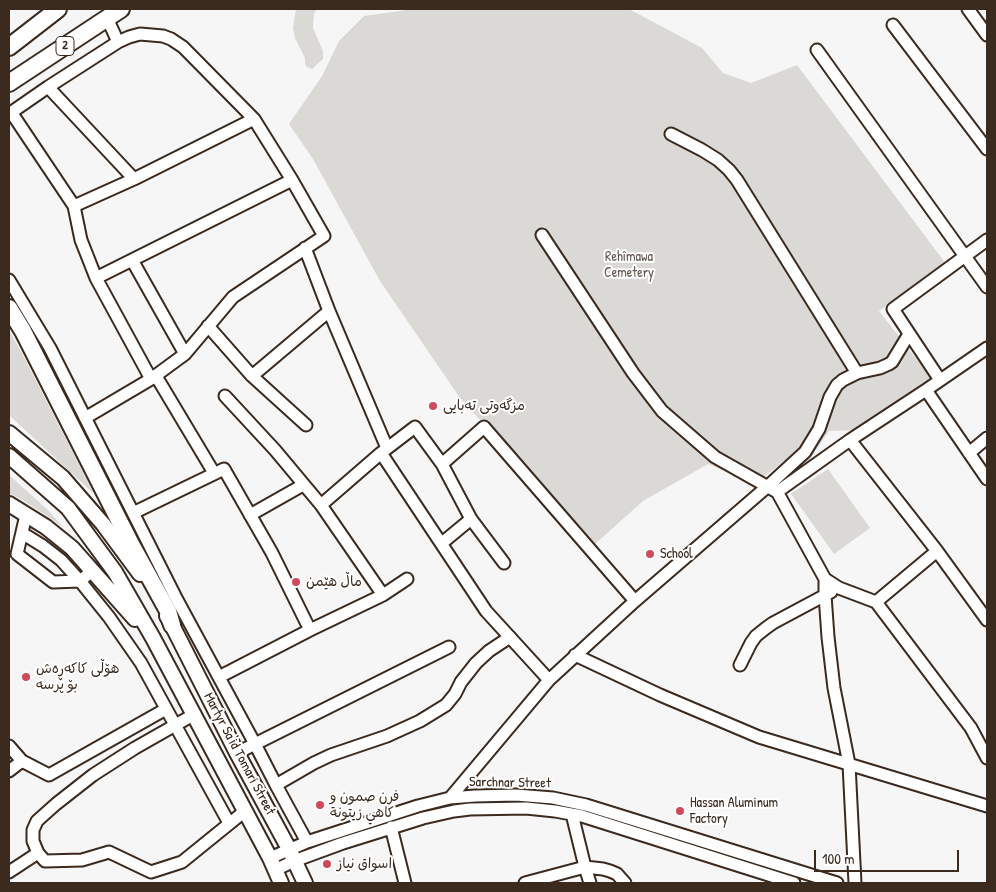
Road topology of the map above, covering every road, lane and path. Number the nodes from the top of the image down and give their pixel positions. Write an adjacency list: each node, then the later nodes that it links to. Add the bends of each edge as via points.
1 (58, 9): 8 (highway)
2 (121, 9): 4 (highway, 2)
3 (968, 9): 6 (street)
4 (107, 18): 7 (street); 10 (highway, 2)
5 (893, 25): 15 (street)
6 (987, 35)
7 (118, 42): 11 (street); 13 (street, via 140,34 171,39 183,47)
8 (9, 47)
9 (817, 50): 22 (street)
10 (9, 84)
11 (48, 87): 12 (street); 16 (street)
12 (10, 113): 18 (street)
13 (254, 119): 16 (street); 17 (street)
14 (671, 134): 33 (street, via 718,160 738,180)
15 (987, 150)
16 (134, 179): 18 (street)
17 (292, 180): 21 (street, via 324,236); 23 (street)
18 (74, 206): 24 (street)
19 (542, 235): 51 (street, via 633,373 662,411 715,457)
20 (987, 240): 22 (street)
21 (305, 248): 28 (street); 29 (street, via 233,297)
22 (965, 256): 26 (street); 30 (street, via 893,309)
23 (132, 260): 24 (street); 32 (street)
24 (96, 278): 35 (street)
25 (9, 280): 39 (street, via 50,348)
26 (987, 286)
27 (9, 308): 72 (highway, via 168,611)
28 (329, 311): 34 (street); 44 (street)
29 (208, 326): 32 (street); 34 (street)
30 (909, 334): 33 (street, via 889,364); 36 (street)
31 (987, 348): 36 (street)
32 (185, 354): 35 (street)
33 (857, 373): 51 (street, via 833,390 805,452)
34 (252, 376): 40 (street)
35 (153, 377): 39 (street); 48 (street)
36 (940, 380): 37 (street)
37 (926, 390): 43 (street); 45 (street)
38 (225, 396): 50 (street)
39 (85, 418): 54 (street)
40 (306, 425)
41 (9, 433): 72 (main road, Martyr Sa'id Tomari Street, via 63,478 103,524 136,567)
42 (987, 438): 45 (street)
43 (850, 440): 51 (street); 60 (street)
44 (384, 450): 47 (street, via 415,427); 53 (street); 59 (street)
45 (969, 453): 49 (street)
46 (9, 456): 75 (main road, via 68,508 115,572)
47 (442, 464): 57 (street); 69 (street, via 484,426)
48 (214, 473): 54 (street); 56 (street, via 224,469)
49 (987, 479)
50 (303, 484): 53 (street); 56 (street)
51 (772, 486): 64 (street); 69 (street)
52 (9, 504): 55 (main road)
53 (321, 505): 67 (street)
54 (133, 513): 79 (street)
55 (26, 514): 58 (street); 62 (main road, via 72,548)
56 (250, 514): 73 (street)
57 (471, 518): 59 (street); 61 (street)
58 (22, 533): 65 (street, via 61,560); 65 (street, via 17,554 53,582)
59 (442, 543): 74 (street, via 486,611)
60 (937, 551): 70 (street); 71 (street)
61 (504, 563)
62 (92, 571): 65 (street); 75 (main road)
63 (407, 579): 67 (street)
64 (825, 579): 66 (street); 68 (street)
65 (80, 581): 81 (street, via 135,653)
66 (839, 588): 68 (street); 70 (street)
67 (383, 595): 73 (street)
68 (825, 596): 78 (street, via 773,623 756,636); 89 (street, via 834,688)
69 (635, 601): 77 (street)
70 (876, 602): 87 (street, via 971,728)
71 (987, 620)
72 (172, 625): 86 (main road, Martyr Sa'id Tomari Street)
73 (310, 630): 79 (street)
74 (510, 637): 80 (street); 91 (street, via 476,663 446,705 387,736 331,755)
75 (153, 638): 82 (main road, Martyr Sa'id Tomari Street)
76 (449, 647): 84 (street)
77 (575, 655): 80 (street); 89 (street, via 759,738)
78 (740, 665)
79 (219, 677): 84 (street)
80 (549, 680): 92 (street)
81 (166, 709): 83 (street); 88 (street, via 49,775)
82 (193, 715): 83 (street); 94 (main road, Martyr Sa'id Tomari Street)
83 (174, 725): 96 (street); 100 (street, via 93,775 42,816 33,830)
84 (255, 744): 86 (street); 91 (street)
85 (9, 746): 88 (street)
86 (237, 753): 101 (main road, Martyr Sa'id Tomari Street)
87 (987, 758)
88 (22, 761): 90 (street)
89 (849, 764): 93 (street); 113 (street)
90 (9, 771)
91 (276, 785): 99 (street)
92 (450, 798): 98 (street, Sarchnar Street, via 516,795 553,798 586,805); 99 (street, Sarchnar Street)
93 (987, 806)
94 (245, 811): 96 (street); 102 (main road, Martyr Sa'id Tomari Street)
95 (572, 814): 97 (street, Sarchnar Street, via 526,808 470,809); 98 (street, Sarchnar Street); 103 (street)
96 (229, 823): 100 (street, via 182,862 151,872 109,852 82,860 54,861 45,861)
97 (391, 827): 101 (street, Sarchnar Street); 107 (street)
98 (660, 834): 111 (street, Sarchnar Street); 112 (street, Sarchnar Street)
99 (307, 842): 101 (street, Sarchnar Street)
100 (38, 853): 104 (street)
101 (292, 855): 102 (street, Sarchnar Street); 106 (main road, Martyr Sa'id Tomari Street)
102 (273, 864): 105 (main road, Martyr Sa'id Tomari Street)
103 (585, 867): 108 (street); 109 (street); 110 (street, via 610,871)
104 (9, 872)
105 (281, 883)
106 (305, 883)
107 (405, 883)
108 (525, 883)
109 (590, 883)
110 (625, 883)
111 (794, 883)
112 (837, 883)
113 (854, 883)

